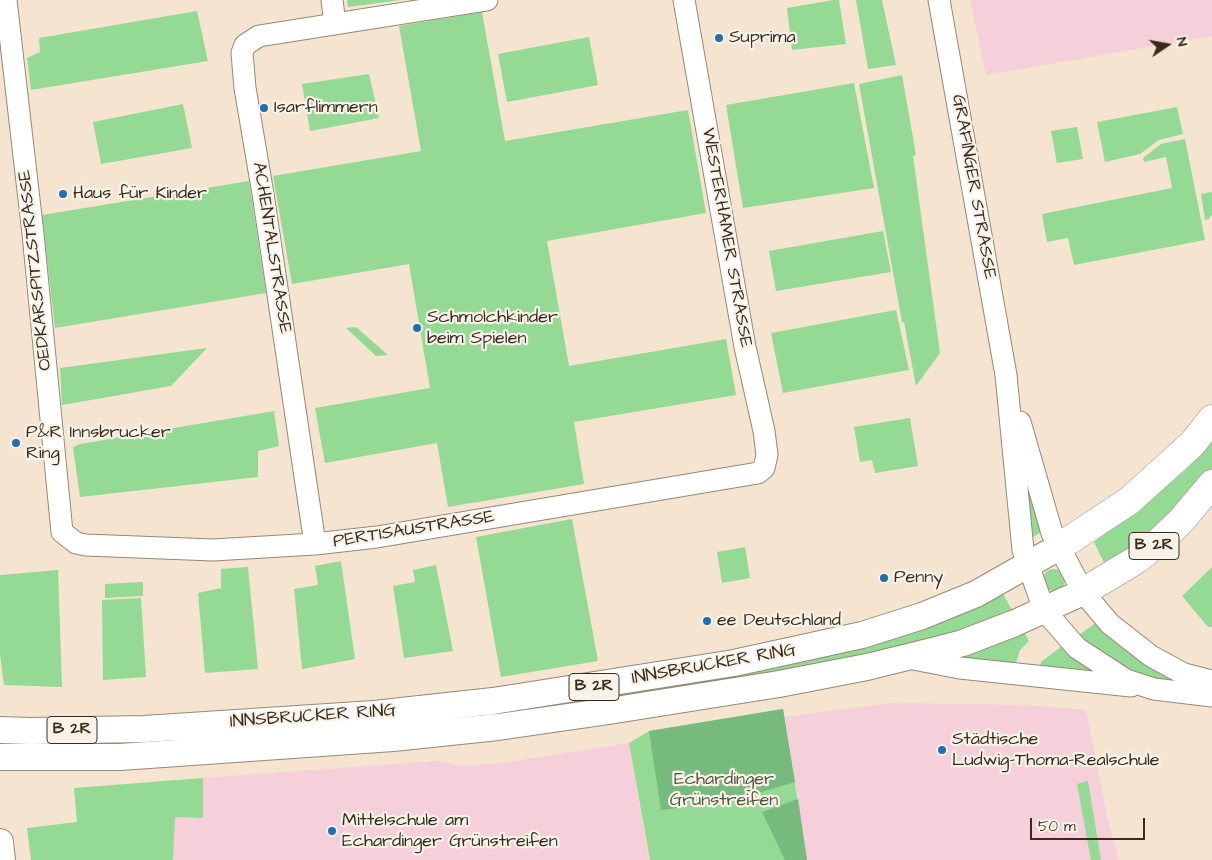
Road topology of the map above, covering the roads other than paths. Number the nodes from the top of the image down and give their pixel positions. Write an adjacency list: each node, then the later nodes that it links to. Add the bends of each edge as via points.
1 (6, 0): 7 (street, OEDKARSPITZSTRASSE)
2 (332, 0): 6 (street)
3 (486, 0): 6 (street, ACHENTALSTRASSE)
4 (684, 0): 10 (street, WESTERHAMER STRASSE, via 745,347 764,431 767,455 764,468)
5 (939, 0): 8 (street, GRAFINGER STRASSE)
6 (335, 24): 13 (street, ACHENTALSTRASSE, via 259,36 245,45 241,62 264,194)
7 (5, 36): 12 (street, OEDKARSPITZSTRASSE, via 33,234 59,522)
8 (1006, 375): 14 (street, GRAFINGER STRASSE, via 1052,533); 15 (street, GRAFINGER STRASSE, via 1017,500)
9 (1212, 419): 14 (highway, INNSBRUCKER RING / B 2R, via 1192,444 1129,501)
10 (758, 473): 13 (street, PERTISAUSTRASSE, via 377,537)
11 (1212, 484): 16 (highway, INNSBRUCKER RING / B 2R, via 1160,541 1136,560)
12 (68, 538): 13 (street, PERTISAUSTRASSE, via 86,545 213,550)
13 (315, 544)
14 (1059, 547): 15 (main road, INNSBRUCKER RING / B 2R); 16 (street, GRAFINGER STRASSE)
15 (1027, 566): 17 (street, GRAFINGER STRASSE); 22 (main road, INNSBRUCKER RING / B 2R, via 976,594 862,635 734,663 603,685 374,714 144,729)
16 (1083, 592): 17 (main road, INNSBRUCKER RING / B 2R); 19 (street, GRAFINGER STRASSE, via 1110,624 1151,656 1184,674)
17 (1044, 610): 18 (main road, INNSBRUCKER RING / B 2R, via 962,643); 20 (street, GRAFINGER STRASSE, via 1076,648 1126,680)
18 (906, 657): 20 (street, via 960,668); 23 (main road, INNSBRUCKER RING / B 2R, via 779,684 498,727 120,758)
19 (1212, 681)
20 (1154, 689): 21 (street)
21 (1212, 696)
22 (0, 730)
23 (0, 757)
24 (0, 842): 25 (main road)
25 (2, 860)

